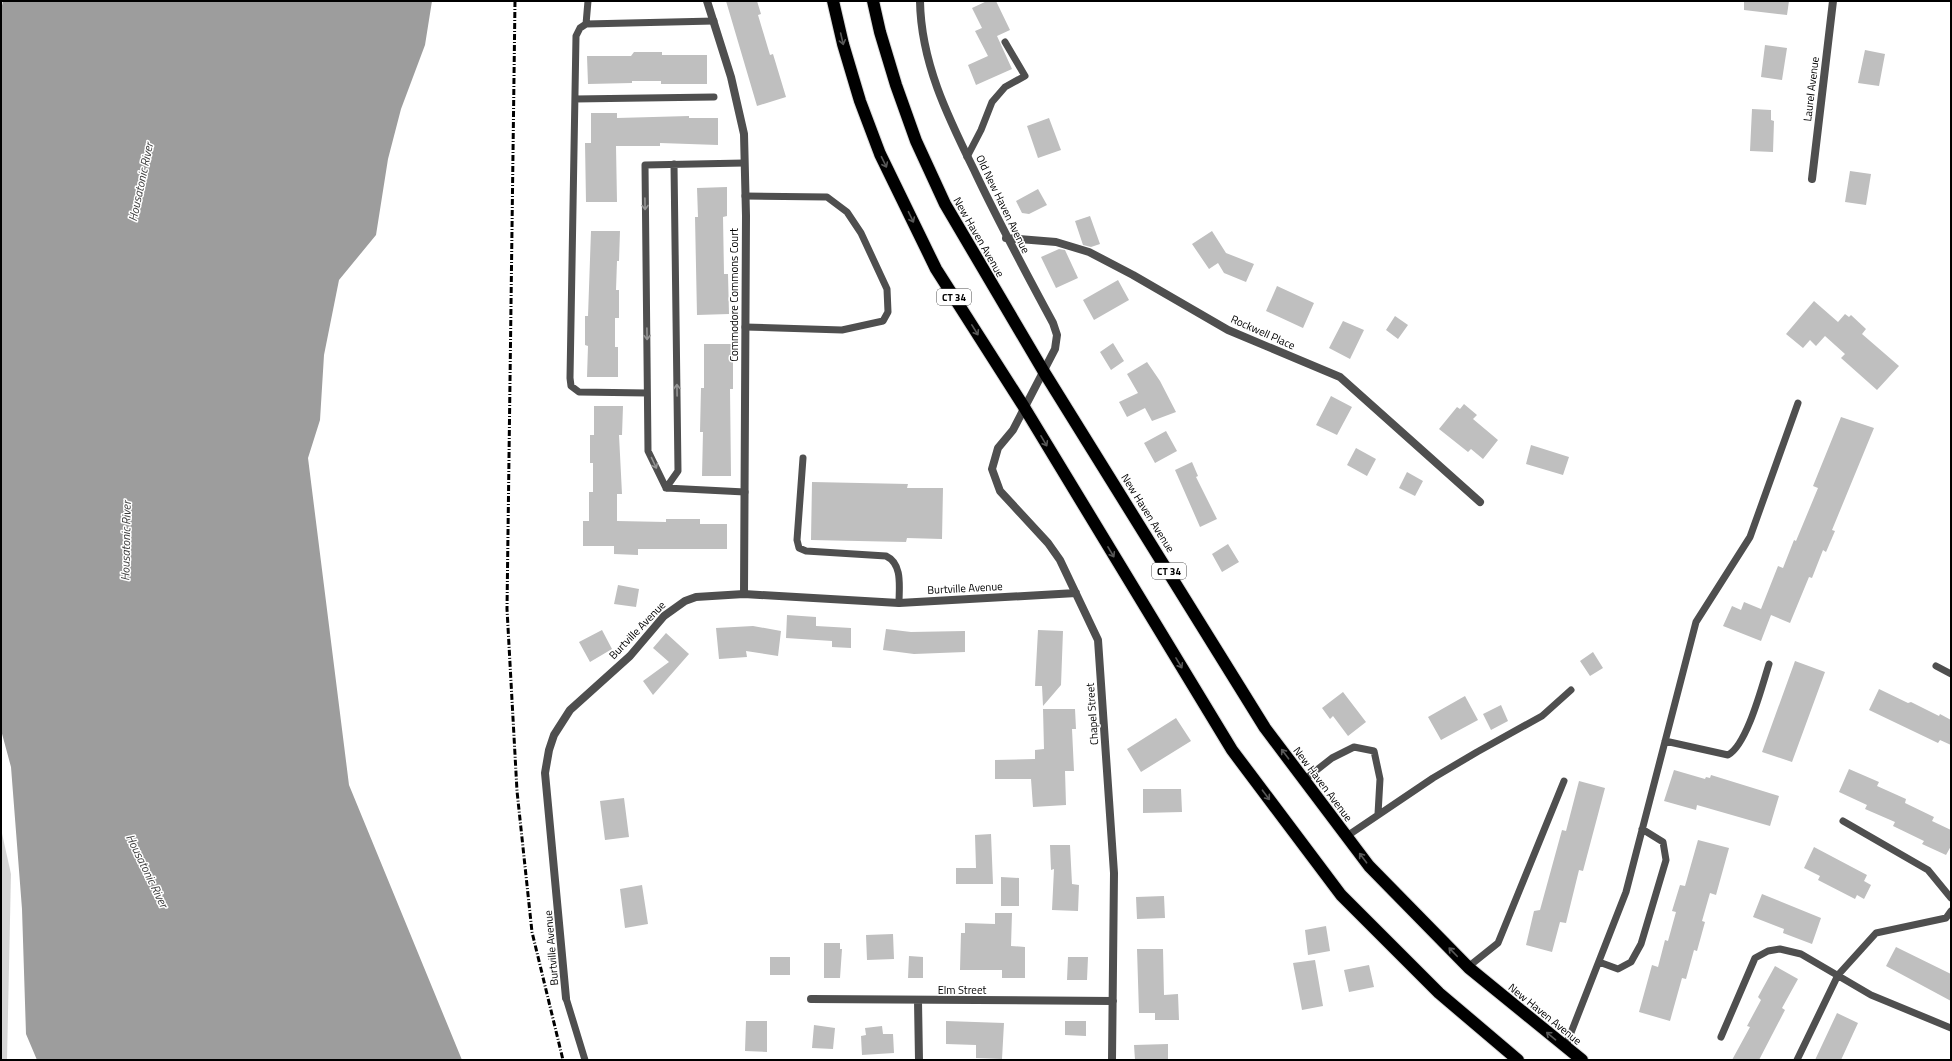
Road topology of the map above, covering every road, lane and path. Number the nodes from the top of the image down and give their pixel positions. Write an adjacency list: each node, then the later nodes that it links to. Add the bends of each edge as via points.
1 (588, 1): 8 (lane)
2 (707, 1): 7 (street, Commodore Commons Court)
3 (834, 1): 22 (highway, CT 34, one-way to 22, via 843,44 860,101 880,154 936,269)
4 (873, 1): 19 (highway, New Haven Avenue / CT 34, via 896,85 916,141 945,204)
5 (920, 1): 12 (street, Old New Haven Avenue, via 926,53 944,108)
6 (1833, 1): 15 (street, Laurel Avenue)
7 (714, 21): 8 (lane); 13 (street, Commodore Commons Court, via 731,77 744,134)
8 (586, 24): 11 (lane, via 580,28 576,36)
9 (1004, 42): 12 (lane, via 1025,76 1005,87 992,102)
10 (714, 97): 11 (lane)
11 (574, 99): 20 (lane, via 570,378 572,386 579,392)
12 (967, 157): 17 (street, Old New Haven Avenue)
13 (744, 163): 14 (lane); 16 (street, Commodore Commons Court)
14 (674, 164): 20 (lane, one-way to 20, via 645,165); 24 (lane, one-way to 14, via 678,471)
15 (1812, 179)
16 (745, 196): 18 (street, Commodore Commons Court); 18 (lane, via 827,198 841,207 861,232 888,289 888,312 883,321 842,330)
17 (1006, 238): 19 (street, Old New Haven Avenue, via 1053,323 1057,335 1055,349); 26 (street, Rockwell Place, via 1056,242 1089,252 1228,330 1340,377)
18 (745, 327): 25 (street, Commodore Commons Court)
19 (1044, 372): 22 (street, Old New Haven Avenue); 35 (highway, New Haven Avenue / CT 34, one-way to 19, via 1265,728)
20 (647, 393): 24 (lane, one-way to 24, via 648,451)
21 (1798, 403): 34 (lane, via 1750,537 1696,622)
22 (1024, 407): 27 (street, Chapel Street, via 1013,430 994,457 992,469 995,480 1009,503 1048,543 1060,560); 56 (highway, CT 34, one-way to 56, via 1232,750 1341,895 1439,993)
23 (803, 458): 29 (lane, via 797,540 800,548 806,551 891,558 898,569)
24 (666, 488): 25 (lane)
25 (745, 492): 28 (street, Commodore Commons Court)
26 (1480, 502)
27 (1076, 593): 29 (street, Burtville Avenue); 49 (street, Chapel Street, via 1098,640 1114,873)
28 (744, 594): 29 (street, Burtville Avenue); 46 (street, Burtville Avenue, via 696,597 674,607 630,656 570,710 554,735 546,773)
29 (899, 603)
30 (1769, 664): 34 (lane, via 1744,736 1732,753 1728,755)
31 (1936, 666): 32 (lane)
32 (1951, 674)
33 (1571, 690): 37 (lane, via 1542,716 1477,752)
34 (1665, 741): 39 (lane)
35 (1304, 780): 37 (lane, via 1332,758 1354,747 1374,752 1380,779); 40 (highway, New Haven Avenue / CT 34)
36 (1564, 780): 44 (lane, via 1498,942)
37 (1378, 814): 40 (lane)
38 (1843, 821): 41 (lane, via 1928,870)
39 (1642, 829): 43 (lane, via 1626,892); 43 (lane, via 1663,842 1666,860 1642,944 1631,962 1618,969)
40 (1347, 836): 44 (highway, New Haven Avenue / CT 34, one-way to 40, via 1369,866)
41 (1951, 898)
42 (1951, 911): 45 (lane, via 1946,918 1876,933)
43 (1599, 962): 52 (lane)
44 (1468, 967): 52 (highway, New Haven Avenue / CT 34, one-way to 44)
45 (1838, 975): 50 (lane, via 1871,995); 51 (lane, via 1801,954 1780,948 1768,951 1755,958); 58 (lane)
46 (566, 998): 53 (lane)
47 (811, 999): 48 (street, Elm Street)
48 (918, 1001): 49 (street, Elm Street); 54 (street)
49 (1113, 1001): 55 (street, Chapel Street)
50 (1951, 1028)
51 (1721, 1037)
52 (1565, 1048): 57 (highway, New Haven Avenue / CT 34)
53 (584, 1060)
54 (920, 1060)
55 (1112, 1060)
56 (1518, 1060)
57 (1582, 1060)
58 (1797, 1060)

